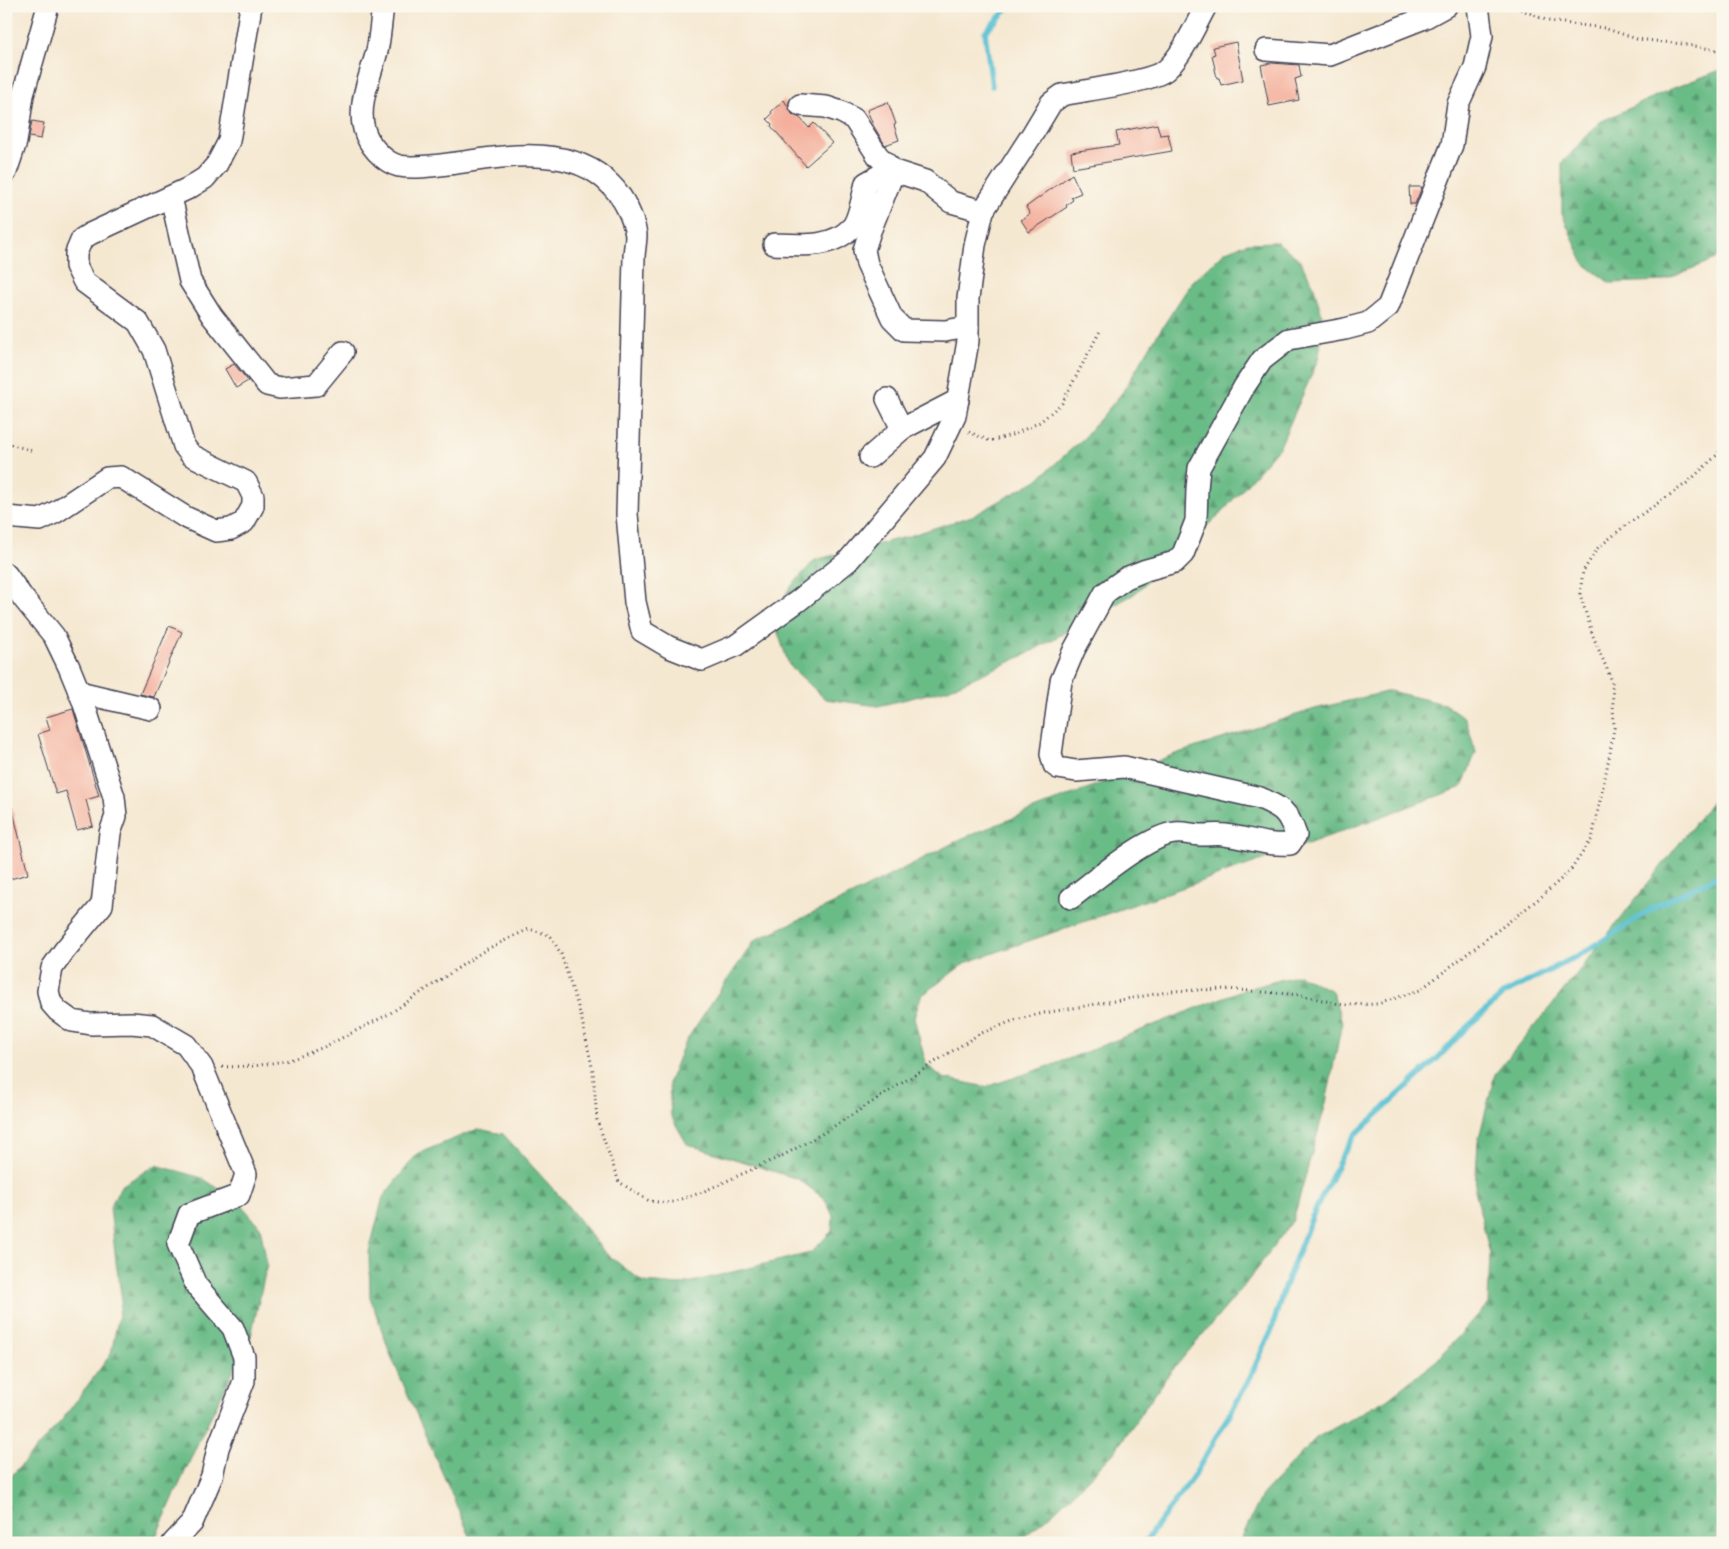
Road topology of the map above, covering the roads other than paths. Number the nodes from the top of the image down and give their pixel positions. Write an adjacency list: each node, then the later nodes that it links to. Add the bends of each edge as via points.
1 (48, 6): 10 (street)
2 (251, 6): 11 (street, via 229,141 205,178)
3 (383, 6): 17 (street, via 378,49 362,108 364,129 383,158 398,166 433,166 532,155 565,160 587,167 605,178 631,214 636,236 627,514 635,602 642,632 702,660 735,646 798,601 848,561 935,458 955,416)
4 (1206, 6): 12 (street, via 1178,56 1166,70 1148,78 1062,95 1050,103)
5 (1446, 6): 7 (street, via 1330,55)
6 (1478, 6): 24 (street, via 1482,36 1475,67 1458,104 1452,145 1388,307 1368,323 1289,339 1262,360 1199,468 1196,521 1183,554 1176,562 1126,578 1105,593 1060,680 1051,754 1058,768 1076,771 1124,768 1260,798 1280,807 1291,820 1296,835 1290,844 1281,845 1224,834 1174,833 1152,841)
7 (1266, 50)
8 (800, 105): 9 (street, via 826,107 854,119 878,156)
9 (894, 171): 12 (street, via 925,181 951,202); 13 (street, via 866,184 853,227 840,236 816,245); 14 (street, via 864,250 867,264 892,318 904,330)
10 (6, 172)
11 (171, 197): 15 (street, via 190,281 212,316 267,385 280,388 316,385); 20 (street, via 82,239 76,252 76,266 84,282 138,322 154,350 184,446 191,455 246,482 253,496 253,506 244,522 231,529 216,531 185,517 121,477 107,478 40,520)
12 (983, 211): 14 (street, via 968,299)
13 (774, 244)
14 (968, 327): 17 (street)
15 (343, 352)
16 (887, 399): 18 (street)
17 (958, 400): 18 (street)
18 (902, 429): 19 (street)
19 (870, 457)
20 (6, 517)
21 (6, 574): 22 (street, via 54,636)
22 (79, 692): 23 (street); 25 (street, via 114,797 116,816 110,833 102,905 52,968 48,991 51,1003 72,1021 152,1025 186,1045 202,1067 246,1174 239,1195 189,1214 178,1244 196,1285 233,1328 244,1357 244,1381 218,1448 212,1476 192,1522)
23 (151, 709)
24 (1071, 898)
25 (173, 1543)

